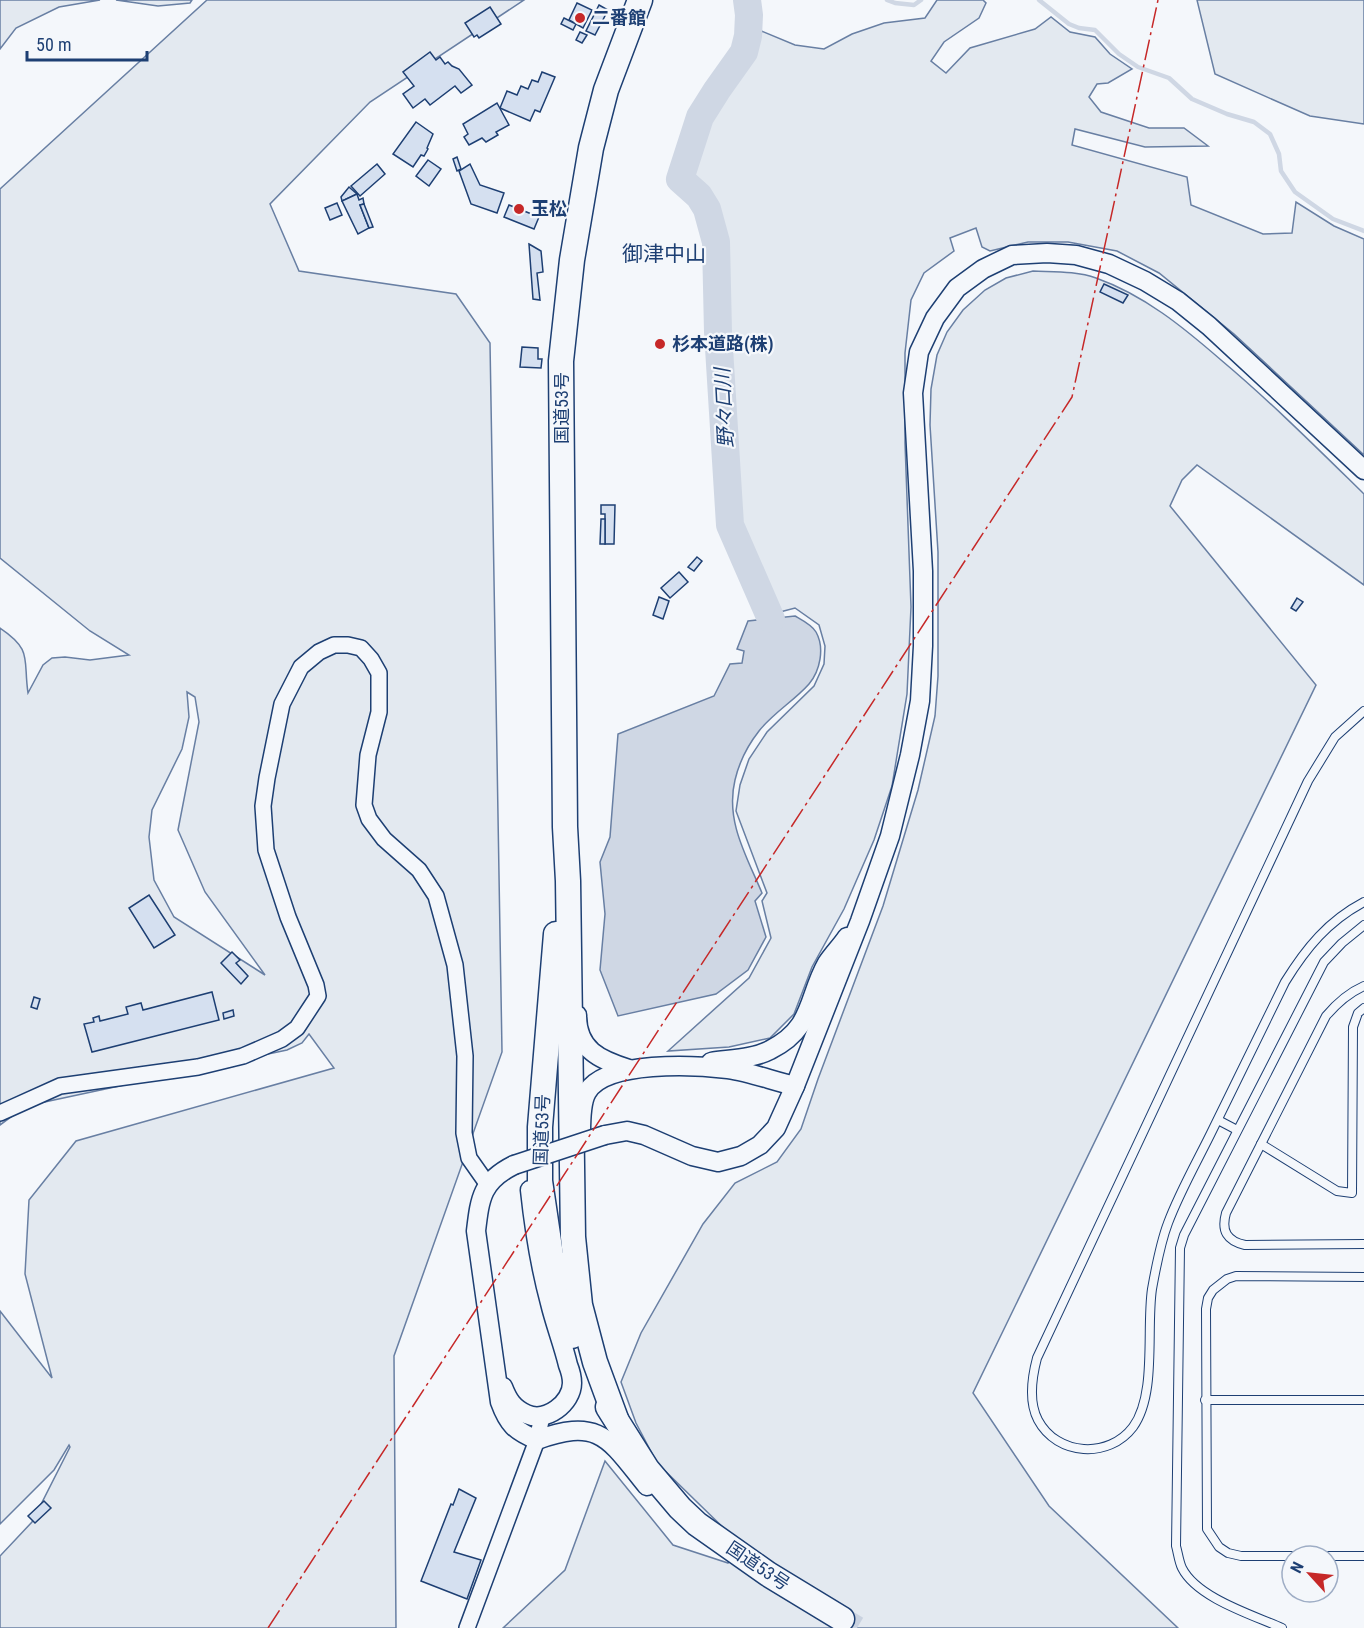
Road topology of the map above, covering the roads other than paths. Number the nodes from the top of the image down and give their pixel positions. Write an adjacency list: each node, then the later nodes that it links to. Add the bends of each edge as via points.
1 (640, 0): 4 (highway, 国道53号, via 606,90 591,148 572,260 561,361)
2 (1364, 471): 7 (street, via 1178,301 1109,264 1047,252 1012,255 957,288 935,318 919,352 913,393 923,571 920,701 890,836)
3 (1364, 711): 16 (lane, via 1335,737 1308,781 1037,1358 1033,1406 1038,1420 1061,1443 1083,1449 1106,1447 1134,1426 1149,1370 1152,1291 1162,1241)
4 (565, 827): 5 (highway, 国道53号); 14 (highway, 国道53号)
5 (568, 881): 12 (street, via 577,950 577,1022 584,1042 597,1057); 22 (highway, 国道53号, via 571,1183)
6 (1364, 902): 16 (lane, via 1330,924 1299,959)
7 (860, 921): 11 (street, via 827,964 806,1017 791,1036 769,1051 748,1057); 13 (street)
8 (1364, 925): 17 (lane, via 1324,962)
9 (1364, 986): 18 (lane, via 1339,1001 1326,1016)
10 (1364, 1008): 18 (lane, via 1353,1028 1352,1193 1336,1191)
11 (680, 1066): 12 (street); 13 (street, via 729,1070)
12 (629, 1069): 22 (street, via 601,1079 587,1092 581,1118)
13 (795, 1086): 19 (street, bridge, via 776,1128 760,1145 741,1156 718,1162 627,1131 514,1165 497,1173)
14 (543, 1087): 26 (street, via 531,1138 530,1191 537,1248 572,1382 570,1395 559,1408); 27 (highway, 国道53号, via 540,1181 550,1256 570,1332 596,1388)
15 (0, 1113): 19 (street, via 60,1086 198,1067 243,1056 297,1028 318,996 267,850 263,806 282,704 301,667 318,652 334,645 348,645 361,648 379,673 379,712 368,755 364,805 384,839 419,870 436,896 455,965 465,1056 464,1133 469,1158)
16 (1218, 1120): 17 (lane)
17 (1237, 1130): 35 (lane, via 1180,1248 1176,1545 1182,1569 1208,1594)
18 (1261, 1144): 20 (lane, via 1226,1213 1223,1223 1230,1239 1245,1245)
19 (488, 1185): 23 (street, via 479,1204 476,1231)
20 (1364, 1244)
21 (1364, 1277): 24 (lane, via 1236,1276 1219,1284 1208,1298 1206,1309)
22 (580, 1305): 27 (highway, 国道53号)
23 (496, 1372): 26 (street, via 510,1404 528,1415); 28 (street, via 506,1419 520,1433)
24 (1205, 1400): 25 (lane); 30 (lane, via 1206,1516 1211,1538 1228,1553)
25 (1364, 1400)
26 (542, 1416): 28 (street)
27 (616, 1419): 29 (highway, 国道53号, via 647,1469)
28 (537, 1440): 29 (street, via 561,1431 585,1430 601,1435 663,1505); 34 (street)
29 (680, 1508): 33 (highway, 国道53号, via 768,1574)
30 (1280, 1556)
31 (1340, 1556): 32 (lane)
32 (1364, 1556)
33 (842, 1619)
34 (467, 1628)
35 (1282, 1628)

